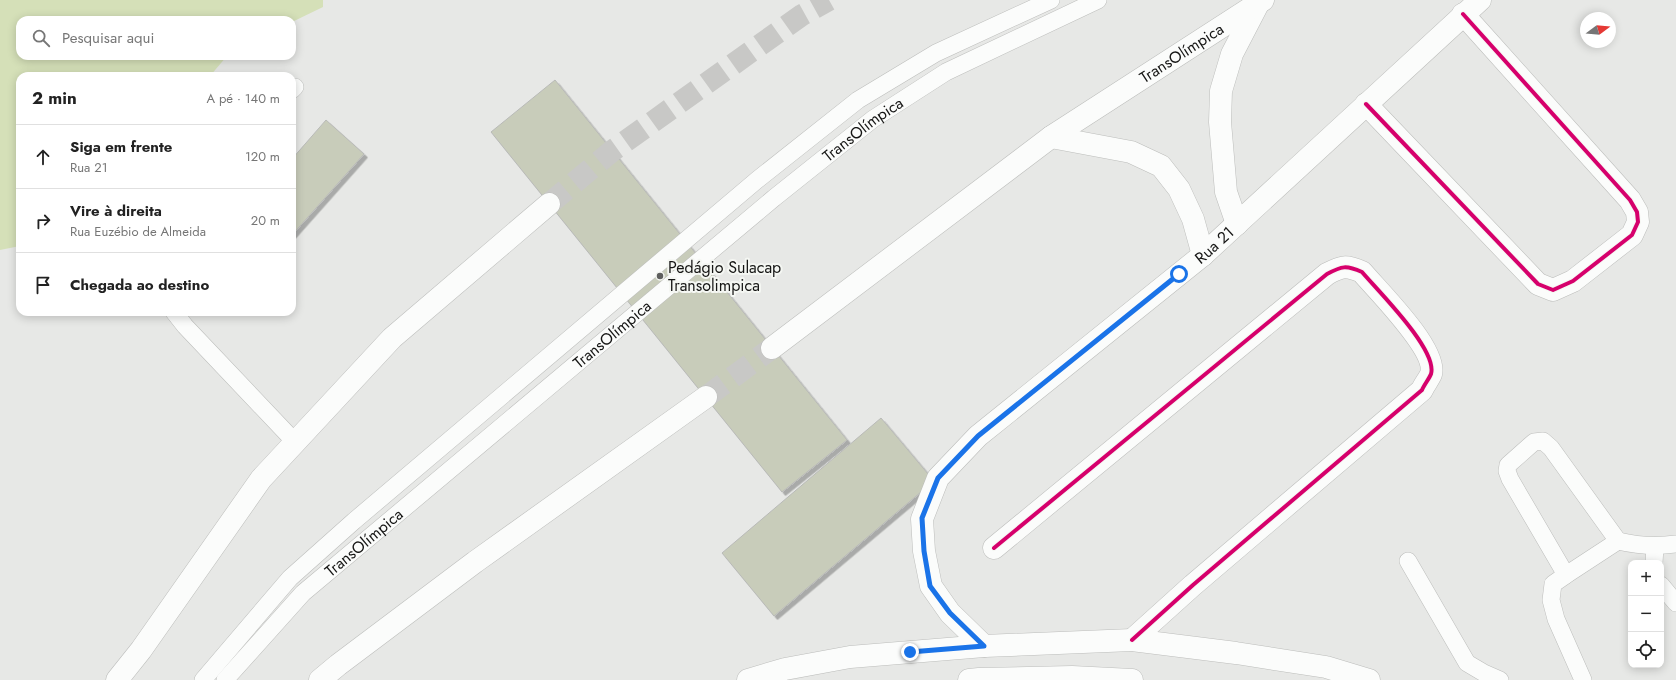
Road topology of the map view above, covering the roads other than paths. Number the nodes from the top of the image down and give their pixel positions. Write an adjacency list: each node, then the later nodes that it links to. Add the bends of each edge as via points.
1 (1050, 0): 26 (lane, TransOlímpica, via 936,53 858,100 758,180 290,578)
2 (1098, 0): 27 (lane, TransOlímpica, via 946,72 872,120 774,198 303,593)
3 (1480, 0): 5 (main road, Rua 21)
4 (1261, 1): 7 (main road, TransOlímpica); 9 (main road, via 1232,54 1221,91 1220,122 1226,192)
5 (1463, 14): 6 (main road, Rua 21); 6 (main road, via 1630,200 1637,212 1638,222 1632,236 1574,281 1553,290 1538,284)
6 (1366, 104): 9 (main road, Rua 21)
7 (1051, 138): 10 (main road, via 1131,152 1161,166 1179,189 1193,219); 12 (main road, TransOlímpica)
8 (549, 204): 14 (main road, via 392,338)
9 (1237, 224): 10 (main road, Rua 21)
10 (1203, 255): 24 (main road, Rua 21, via 978,436 938,478 922,518 930,586 950,613)
11 (177, 316): 14 (lane)
12 (772, 348)
13 (706, 397): 28 (main road, via 475,562)
14 (296, 442): 25 (main road, via 261,479 141,650)
15 (1618, 541): 18 (lane, via 1637,546); 20 (lane); 20 (lane, via 1551,448 1543,441 1534,442 1508,465 1507,471)
16 (1676, 544): 18 (lane)
17 (994, 548): 23 (main road, via 1327,274 1350,266 1362,272 1421,341 1429,355 1431,374 1422,390)
18 (1655, 555)
19 (1408, 561): 33 (lane, via 1467,662)
20 (1566, 575): 34 (lane, via 1553,584 1551,600 1556,620)
21 (1664, 589): 22 (lane)
22 (1676, 603)
23 (1132, 640): 24 (main road); 32 (main road, via 1326,667)
24 (984, 646): 29 (main road, via 850,657 785,669)
25 (117, 680)
26 (204, 680)
27 (225, 680)
28 (320, 680)
29 (748, 680)
30 (969, 680): 31 (main road)
31 (1132, 680)
32 (1370, 680)
33 (1500, 680)
34 (1583, 680)

